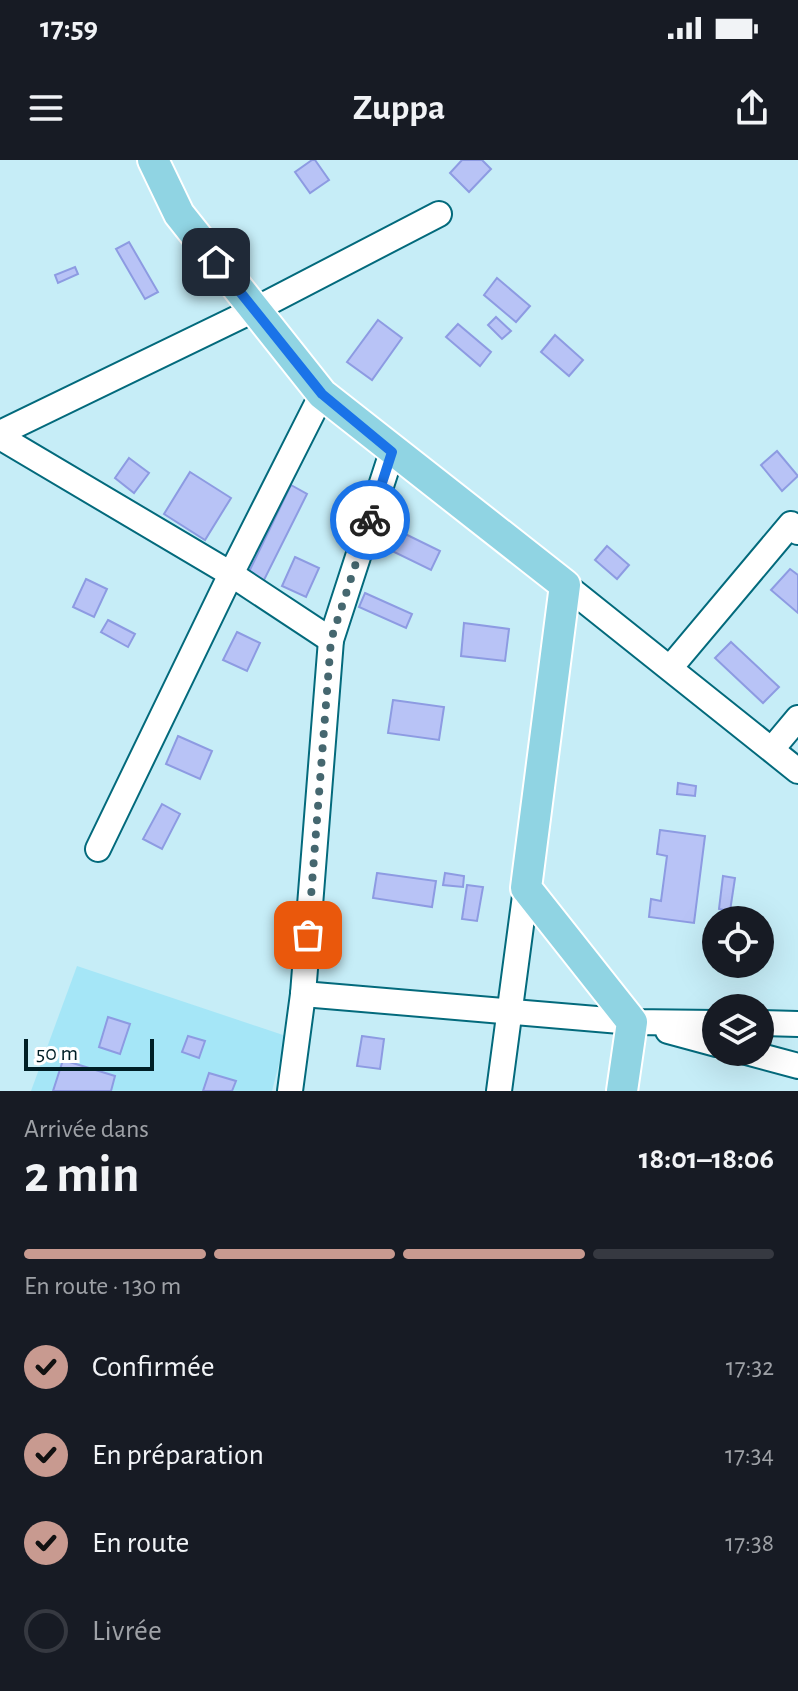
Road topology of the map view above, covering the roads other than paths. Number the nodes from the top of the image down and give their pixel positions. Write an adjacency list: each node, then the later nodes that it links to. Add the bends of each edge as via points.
1 (153, 160): 3 (main road, via 179,214)
2 (439, 214): 3 (street)
3 (254, 310): 4 (main road); 5 (street)
4 (322, 394): 6 (main road); 8 (street)
5 (0, 435): 8 (street)
6 (392, 452): 9 (main road); 10 (street)
7 (798, 532): 11 (street, via 791,524)
8 (231, 574): 10 (street); 15 (street)
9 (565, 585): 11 (street); 16 (main road)
10 (331, 640): 17 (street)
11 (670, 668): 13 (street)
12 (798, 718): 13 (street)
13 (772, 749): 14 (street)
14 (798, 771)
15 (98, 849)
16 (526, 888): 18 (street); 19 (main road)
17 (303, 994): 18 (street); 26 (street)
18 (509, 1012): 19 (street); 27 (street)
19 (632, 1022): 20 (street); 23 (street); 28 (main road)
20 (702, 1023)
21 (774, 1023): 22 (street)
22 (798, 1024)
23 (702, 1040)
24 (774, 1060): 25 (street)
25 (798, 1066)
26 (290, 1091)
27 (499, 1091)
28 (622, 1091)

